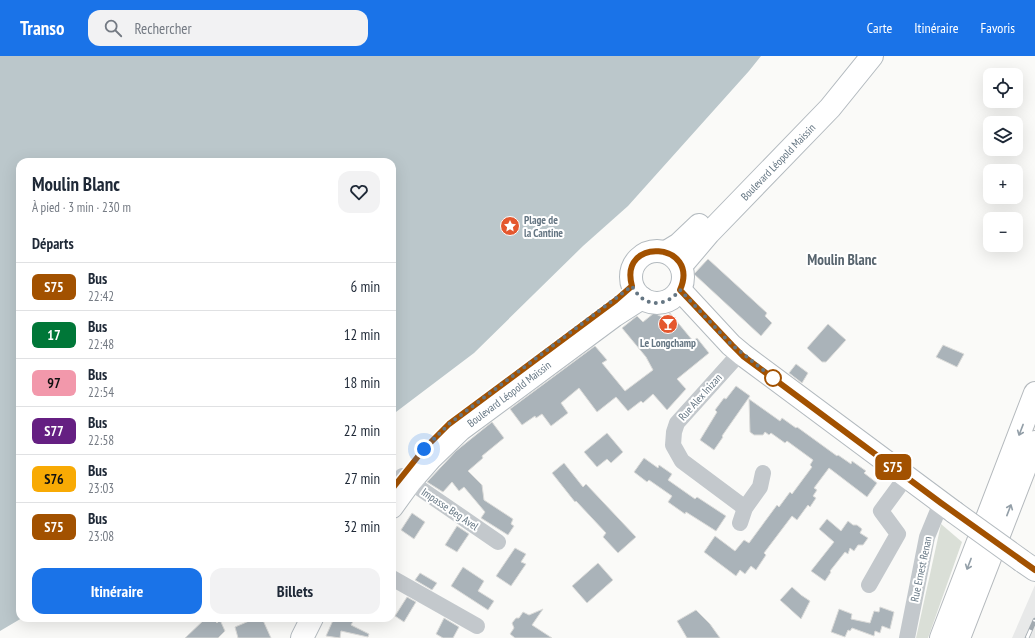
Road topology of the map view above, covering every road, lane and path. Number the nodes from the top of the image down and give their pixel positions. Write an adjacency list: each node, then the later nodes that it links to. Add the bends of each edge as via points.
1 (872, 56): 2 (main road, Boulevard Léopold Maissin, via 830,108 709,233)
2 (673, 259): 3 (main road, via 683,278); 4 (main road, via 650,251 640,256 632,267 630,280)
3 (680, 290): 4 (main road, via 663,303 655,303); 5 (main road)
4 (637, 292): 10 (main road, Boulevard Léopold Maissin, via 614,316 460,430)
5 (740, 353): 8 (street, Rue Alex Inizan, via 677,423 673,445 682,461 743,515 760,487); 9 (main road)
6 (1035, 393): 23 (main road, one-way to 23)
7 (1035, 442): 24 (main road, one-way to 7)
8 (763, 473)
9 (906, 477): 12 (main road); 16 (street, via 881,511 898,534)
10 (401, 483): 11 (main road, Boulevard Léopold Maissin); 13 (street, Impasse Beg Avel)
11 (396, 496)
12 (947, 507): 14 (main road, bridge); 22 (street, Rue Ernest Renan, via 934,516 927,537)
13 (498, 542)
14 (1029, 566)
15 (396, 580): 19 (street)
16 (869, 584)
17 (310, 622): 20 (main road)
18 (321, 622): 21 (main road)
19 (477, 626)
20 (302, 638)
21 (314, 638)
22 (907, 638)
23 (941, 638)
24 (959, 638)

